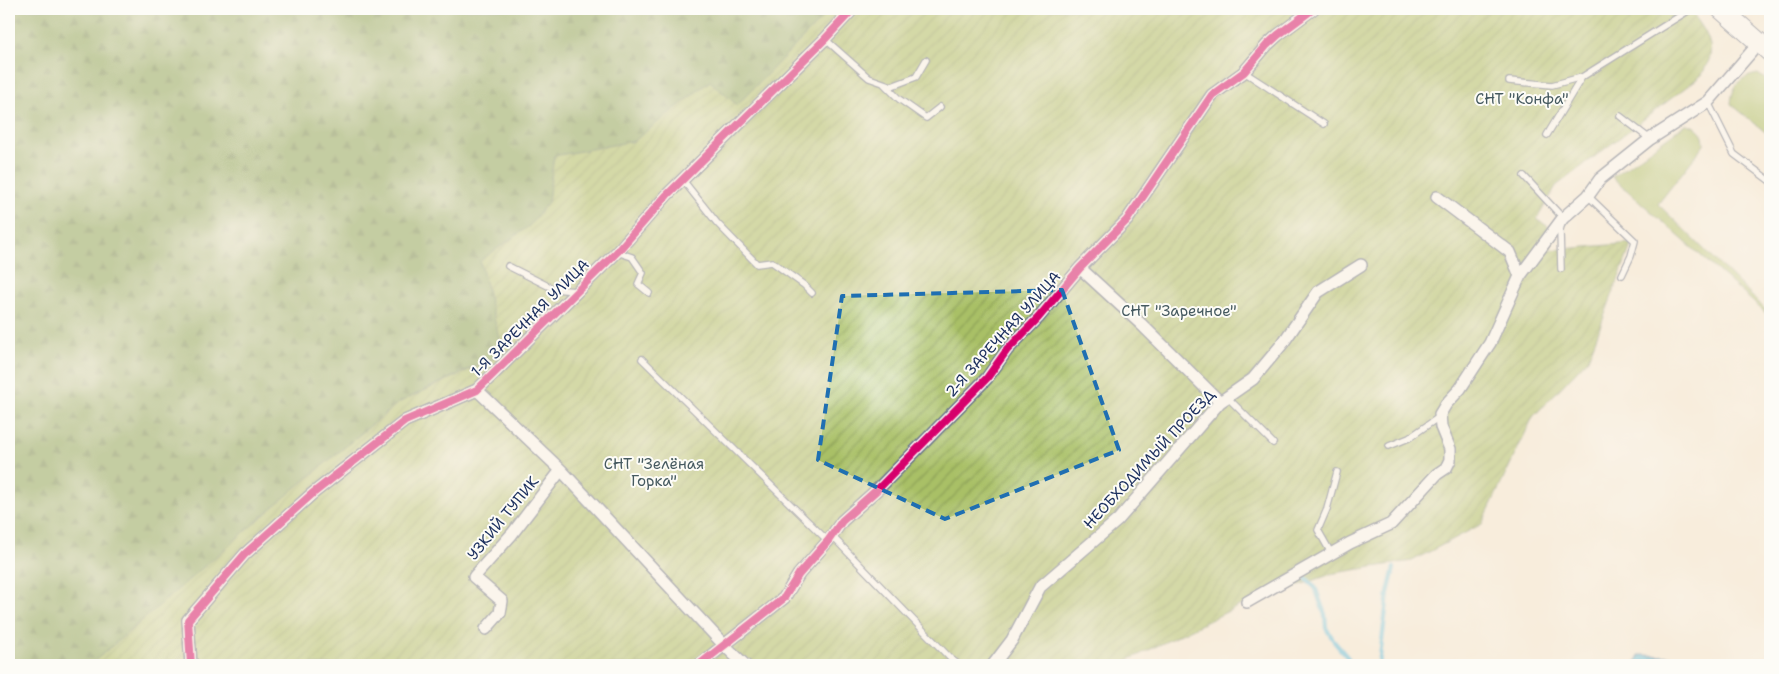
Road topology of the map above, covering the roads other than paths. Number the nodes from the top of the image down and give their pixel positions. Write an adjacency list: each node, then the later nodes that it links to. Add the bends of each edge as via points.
1 (853, 9): 5 (street, 1-Я ЗАРЕЧНАЯ УЛИЦА)
2 (1313, 9): 8 (street, 2-Я ЗАРЕЧНАЯ УЛИЦА, via 1267,44)
3 (1691, 9): 9 (lane)
4 (1721, 9): 6 (main road)
5 (825, 39): 11 (lane, via 869,78); 19 (street, 1-Я ЗАРЕЧНАЯ УЛИЦА)
6 (1765, 48): 12 (street)
7 (926, 60): 11 (lane, via 916,77 892,86)
8 (1244, 72): 15 (lane); 27 (street, 2-Я ЗАРЕЧНАЯ УЛИЦА, via 1212,96 1127,220)
9 (1582, 77): 10 (lane, via 1552,85); 16 (lane)
10 (1509, 81)
11 (883, 82): 13 (lane, via 926,118)
12 (1708, 102): 17 (street); 20 (lane, via 1734,154)
13 (940, 107)
14 (1620, 116): 17 (lane)
15 (1324, 124)
16 (1546, 135)
17 (1650, 139): 21 (street, via 1600,178)
18 (1524, 176): 23 (lane)
19 (682, 179): 24 (street, 1-Я ЗАРЕЧНАЯ УЛИЦА); 33 (lane, via 717,223 757,264 772,262)
20 (1770, 181)
21 (1588, 196): 23 (street); 29 (lane, via 1635,241)
22 (1437, 197): 30 (street, via 1510,252)
23 (1563, 218): 28 (lane, via 1560,230); 30 (street)
24 (617, 252): 31 (street, 1-Я ЗАРЕЧНАЯ УЛИЦА); 32 (lane, via 632,257 643,273 638,284)
25 (1361, 265): 36 (street, НЕОБХОДИМЫЙ ПРОЕЗД, via 1318,292 1253,379)
26 (508, 266): 31 (lane, via 554,290)
27 (1080, 268): 36 (street); 42 (street, 2-Я ЗАРЕЧНАЯ УЛИЦА, via 1007,350 987,378 879,488 842,520)
28 (1561, 269)
29 (1622, 275)
30 (1520, 276): 37 (street, via 1490,343)
31 (576, 291): 35 (street, 1-Я ЗАРЕЧНАЯ УЛИЦА)
32 (649, 292)
33 (812, 294)
34 (642, 359): 42 (lane)
35 (477, 390): 40 (street); 47 (street, 1-Я ЗАРЕЧНАЯ УЛИЦА, via 405,421 312,494 245,554 188,620)
36 (1224, 399): 38 (lane); 51 (street, НЕОБХОДИМЫЙ ПРОЕЗД, via 1118,520 1040,587 1012,640)
37 (1440, 414): 39 (lane, via 1437,420 1409,438); 43 (street, via 1440,426 1450,449 1446,468 1391,524)
38 (1273, 442)
39 (1389, 446)
40 (561, 470): 45 (street, УЗКИЙ ТУПИК, via 512,534 474,576 502,601 500,613); 46 (street)
41 (1338, 472): 43 (lane, via 1318,530)
42 (830, 538): 46 (street, 2-Я ЗАРЕЧНАЯ УЛИЦА, via 799,574 784,598); 50 (lane)
43 (1331, 553): 44 (street)
44 (1247, 602)
45 (486, 629)
46 (724, 646): 48 (street, 2-Я ЗАРЕЧНАЯ УЛИЦА); 49 (street)
47 (191, 665)
48 (699, 665)
49 (745, 665)
50 (960, 665)
51 (993, 665)

